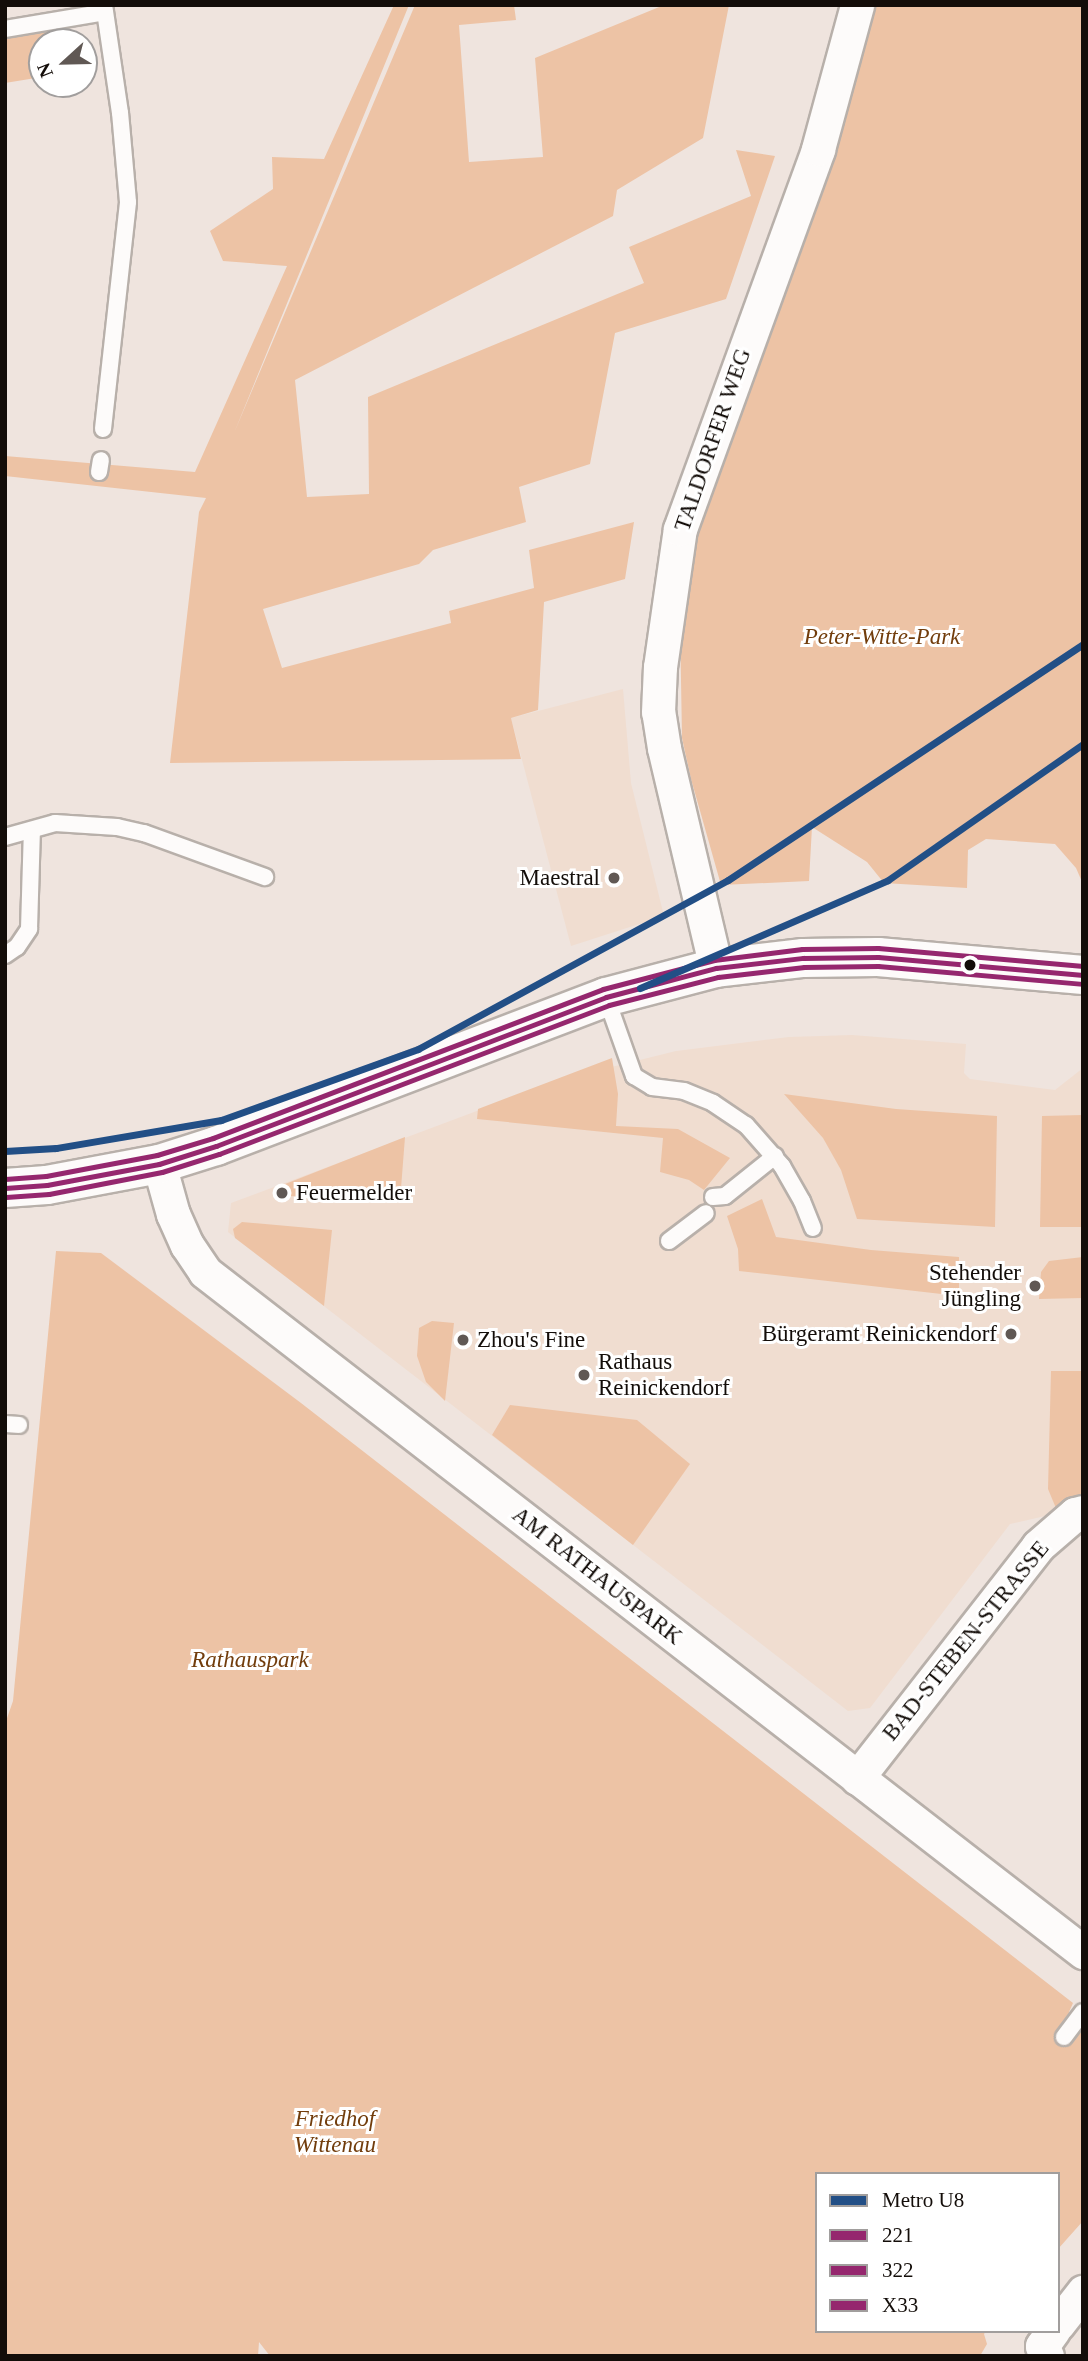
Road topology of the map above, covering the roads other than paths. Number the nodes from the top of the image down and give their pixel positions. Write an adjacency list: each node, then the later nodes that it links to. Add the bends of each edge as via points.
1 (858, 5): 9 (street, TALDORFER WEG, via 818,149 680,528 658,712)
2 (105, 8): 3 (lane); 4 (lane, via 128,202)
3 (5, 29)
4 (103, 429)
5 (32, 830): 6 (lane); 7 (lane, via 55,822 117,827); 8 (lane, via 29,929)
6 (5, 837)
7 (265, 877)
8 (5, 955)
9 (716, 968): 10 (main road, via 803,958 878,957); 11 (main road)
10 (1083, 975)
11 (606, 997): 12 (lane, via 634,1076 652,1087 684,1091 713,1103 746,1125); 13 (main road)
12 (775, 1156): 15 (lane); 17 (lane, via 803,1200)
13 (159, 1164): 14 (main road, via 47,1185); 20 (street, AM RATHAUSPARK, via 173,1214 205,1272)
14 (5, 1188)
15 (720, 1200)
16 (706, 1213): 18 (lane)
17 (813, 1228)
18 (669, 1241)
19 (1083, 1512): 20 (street, BAD-STEBEN-STRASSE, via 1038,1546)
20 (857, 1778): 21 (street, AM RATHAUSPARK)
21 (1083, 1952)
22 (1083, 2012): 23 (lane)
23 (1064, 2037)
24 (1083, 2292): 25 (street)
25 (1060, 2321)

